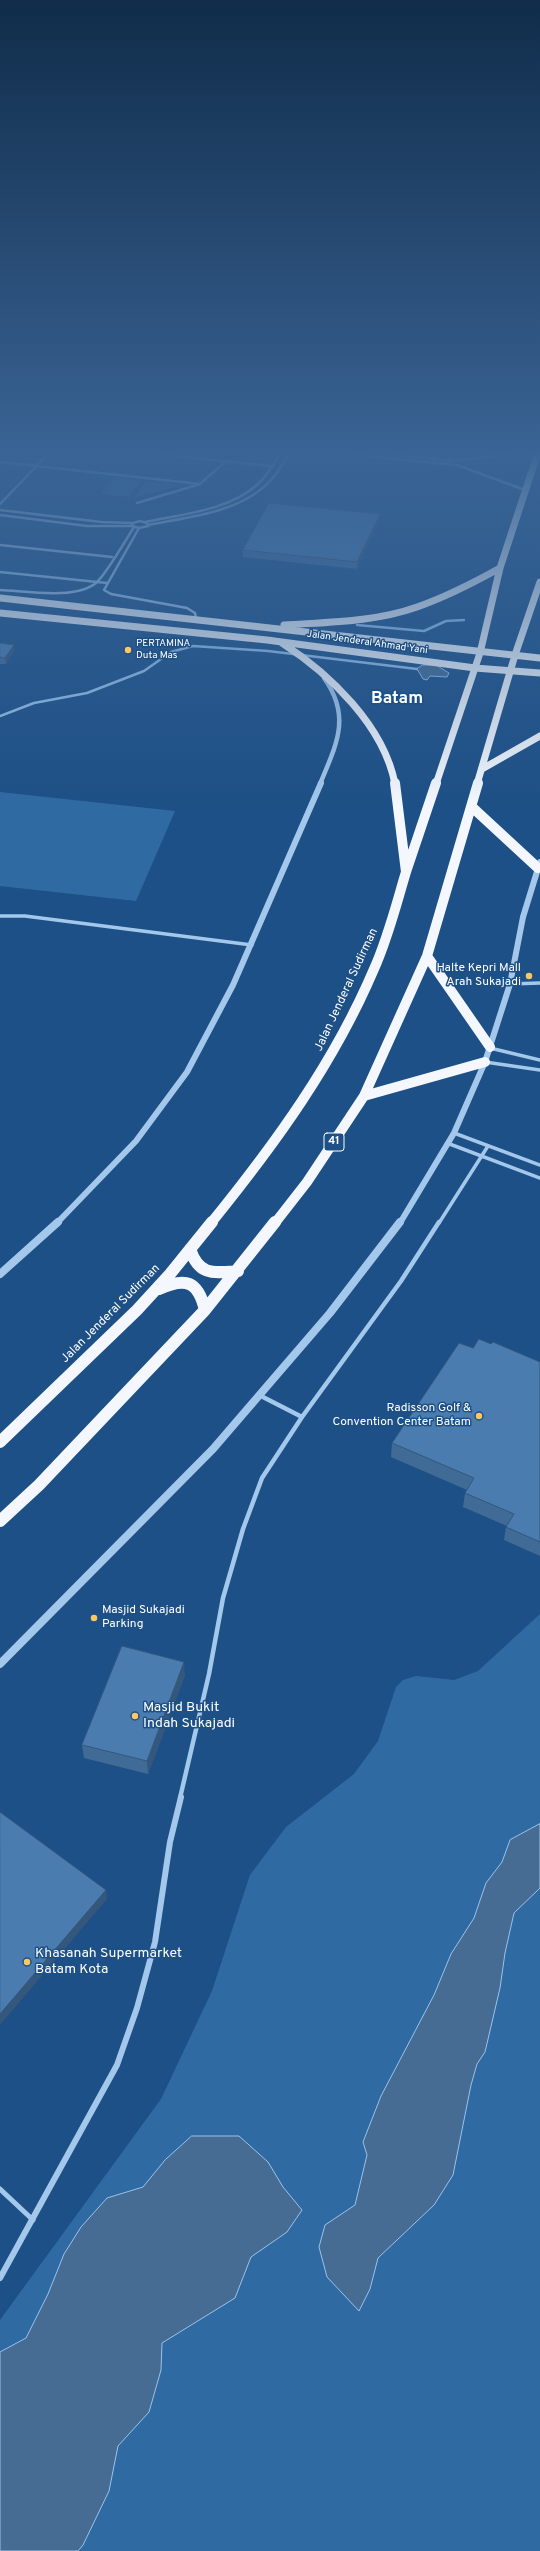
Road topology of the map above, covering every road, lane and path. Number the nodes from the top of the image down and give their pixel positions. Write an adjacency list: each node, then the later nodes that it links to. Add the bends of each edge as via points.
1 (105, 568): 5 (street)
2 (115, 568): 7 (street)
3 (500, 568): 12 (highway, via 434,602 389,614 328,622); 16 (highway, Jalan Jenderal Sudirman)
4 (0, 572): 5 (street)
5 (97, 582): 7 (street); 8 (street, via 86,590 73,593)
6 (540, 582): 17 (highway, 41)
7 (107, 583): 11 (street, via 104,590 111,594 187,608 195,613)
8 (0, 590)
9 (0, 598): 11 (highway, Jalan Jenderal Ahmad Yani)
10 (0, 613): 14 (highway, Jalan Jenderal Ahmad Yani)
11 (196, 619): 12 (highway, Jalan Jenderal Ahmad Yani)
12 (239, 625): 13 (highway, Jalan Jenderal Ahmad Yani)
13 (273, 629): 14 (highway); 16 (highway, Jalan Jenderal Ahmad Yani)
14 (267, 640): 15 (highway, Jalan Jenderal Ahmad Yani)
15 (280, 642): 19 (highway, Jalan Jenderal Ahmad Yani); 22 (highway, via 305,659)
16 (480, 653): 17 (highway, Jalan Jenderal Ahmad Yani); 19 (highway, Jalan Jenderal Sudirman)
17 (515, 655): 18 (highway, Jalan Jenderal Ahmad Yani); 20 (highway, 41)
18 (540, 658)
19 (475, 668): 20 (highway, Jalan Jenderal Ahmad Yani); 27 (highway, Jalan Jenderal Sudirman)
20 (512, 671): 21 (highway, Jalan Jenderal Ahmad Yani); 24 (highway, 41)
21 (540, 673)
22 (323, 676): 27 (highway, via 342,691 369,722 390,764); 29 (street, via 335,694 340,708 338,740)
23 (540, 736): 24 (highway)
24 (482, 769): 25 (highway, 41)
25 (472, 807): 26 (highway); 30 (highway, 41)
26 (539, 865): 31 (street, via 523,918)
27 (406, 873): 44 (highway, Jalan Jenderal Sudirman, via 382,954 337,1045 298,1108 252,1173)
28 (0, 916): 29 (street, via 25,916)
29 (252, 945): 46 (street, via 200,1053 156,1116 77,1202)
30 (428, 956): 33 (highway); 37 (highway, 41)
31 (510, 984): 32 (street); 33 (street)
32 (539, 984)
33 (490, 1048): 34 (street); 35 (street)
34 (540, 1060)
35 (485, 1062): 36 (street); 37 (highway); 38 (street)
36 (540, 1070)
37 (364, 1096): 45 (highway, 41, via 308,1182)
38 (454, 1133): 39 (street); 40 (street)
39 (447, 1143): 41 (street); 49 (street, via 397,1227)
40 (488, 1146): 41 (street); 42 (street)
41 (481, 1156): 43 (street); 50 (street, via 401,1281)
42 (540, 1165)
43 (540, 1178)
44 (190, 1249): 45 (highway, via 194,1264 200,1268 215,1272); 47 (highway, Jalan Jenderal Sudirman)
45 (238, 1271): 48 (highway, 41)
46 (0, 1274)
47 (156, 1290): 48 (highway, via 175,1282 192,1284 200,1293); 51 (highway, Jalan Jenderal Sudirman)
48 (206, 1310): 52 (highway, 41, via 39,1486)
49 (261, 1396): 50 (street); 53 (street, via 174,1491)
50 (302, 1417): 55 (street, via 262,1478 243,1529 223,1598 209,1674 170,1842 155,1942 139,2001 117,2065)
51 (0, 1442)
52 (0, 1521)
53 (0, 1664)
54 (0, 2189): 55 (street)
55 (33, 2220): 56 (street)
56 (0, 2278)

